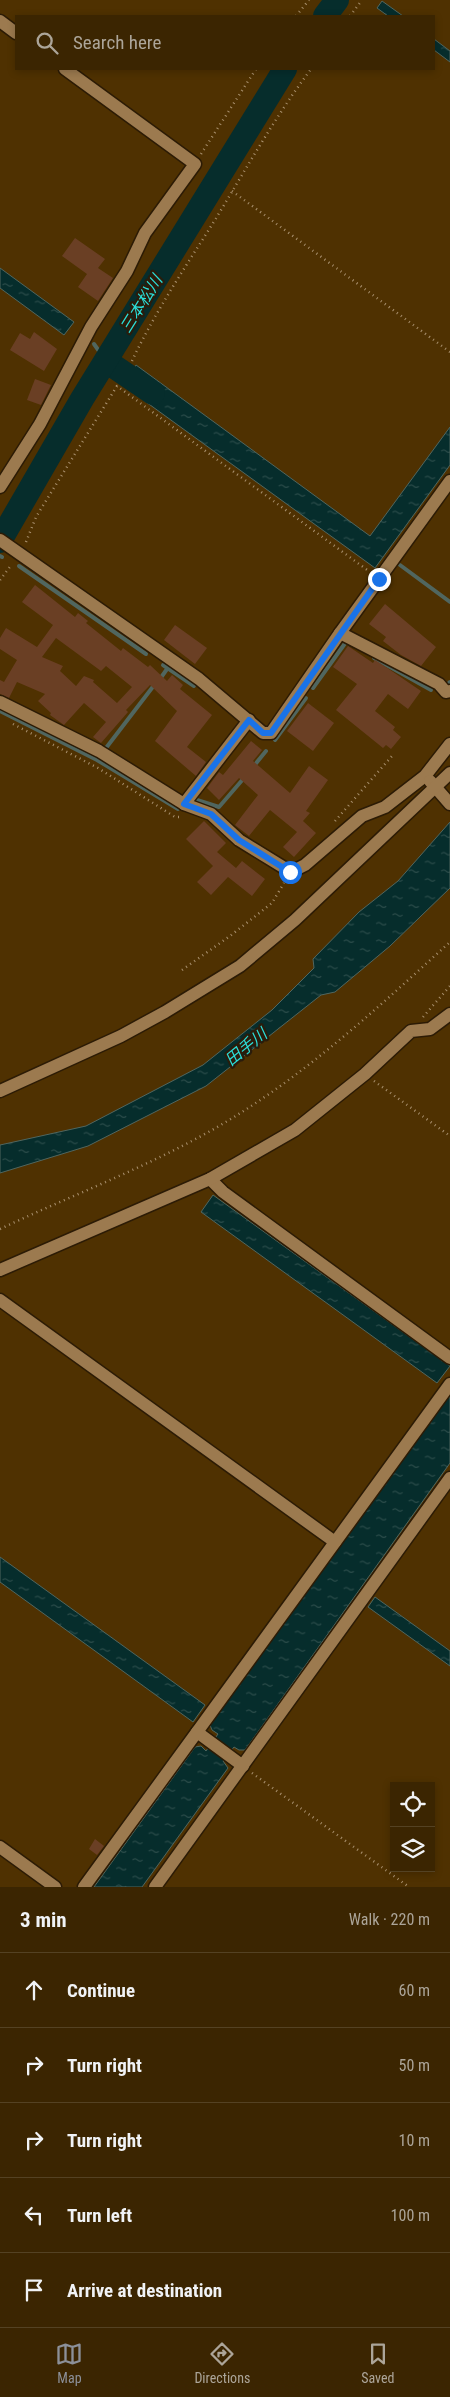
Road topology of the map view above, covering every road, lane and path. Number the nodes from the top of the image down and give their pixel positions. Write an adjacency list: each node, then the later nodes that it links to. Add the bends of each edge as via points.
1 (309, 0): 3 (path)
2 (362, 0): 4 (path)
3 (297, 15)
4 (351, 15)
5 (0, 21): 6 (street)
6 (15, 32)
7 (66, 70): 10 (street)
8 (255, 70): 10 (path)
9 (310, 70): 11 (path)
10 (194, 164): 15 (street, via 145,233 127,271 91,327 40,424)
11 (232, 191): 12 (path); 13 (path)
12 (450, 352)
13 (132, 361)
14 (450, 481): 18 (street)
15 (0, 487)
16 (0, 540): 17 (street)
17 (18, 553): 18 (path, via 117,386); 19 (path); 24 (street, via 199,679)
18 (379, 579): 20 (street)
19 (0, 580)
20 (340, 633): 21 (street, via 439,684 446,692); 24 (street, via 271,733 263,733)
21 (450, 691)
22 (0, 702): 29 (street, via 99,751)
23 (5, 720): 29 (path, via 98,768 175,817 182,817)
24 (249, 720): 29 (street)
25 (450, 744): 27 (street)
26 (450, 773): 28 (street)
27 (425, 776): 28 (street); 29 (street, via 385,807 362,816 305,866 290,872 239,840 211,814)
28 (442, 795): 35 (street, via 240,966 121,1036)
29 (184, 804)
30 (450, 942): 38 (path, via 324,1054 205,1134 140,1168)
31 (450, 986): 33 (path)
32 (450, 1014): 33 (street, via 430,1029)
33 (411, 1031): 34 (street)
34 (365, 1074): 36 (path); 37 (street, via 295,1130)
35 (0, 1091)
36 (450, 1136)
37 (210, 1179): 39 (street); 41 (street, via 223,1192)
38 (0, 1229)
39 (0, 1270)
40 (0, 1300): 44 (street)
41 (450, 1358)
42 (450, 1384): 44 (street)
43 (450, 1478): 46 (street)
44 (335, 1542): 45 (street)
45 (197, 1732): 46 (street); 49 (street)
46 (242, 1766): 50 (street); 51 (path)
47 (0, 1847): 48 (street)
48 (55, 1887)
49 (84, 1887)
50 (155, 1887)
51 (409, 1887)

